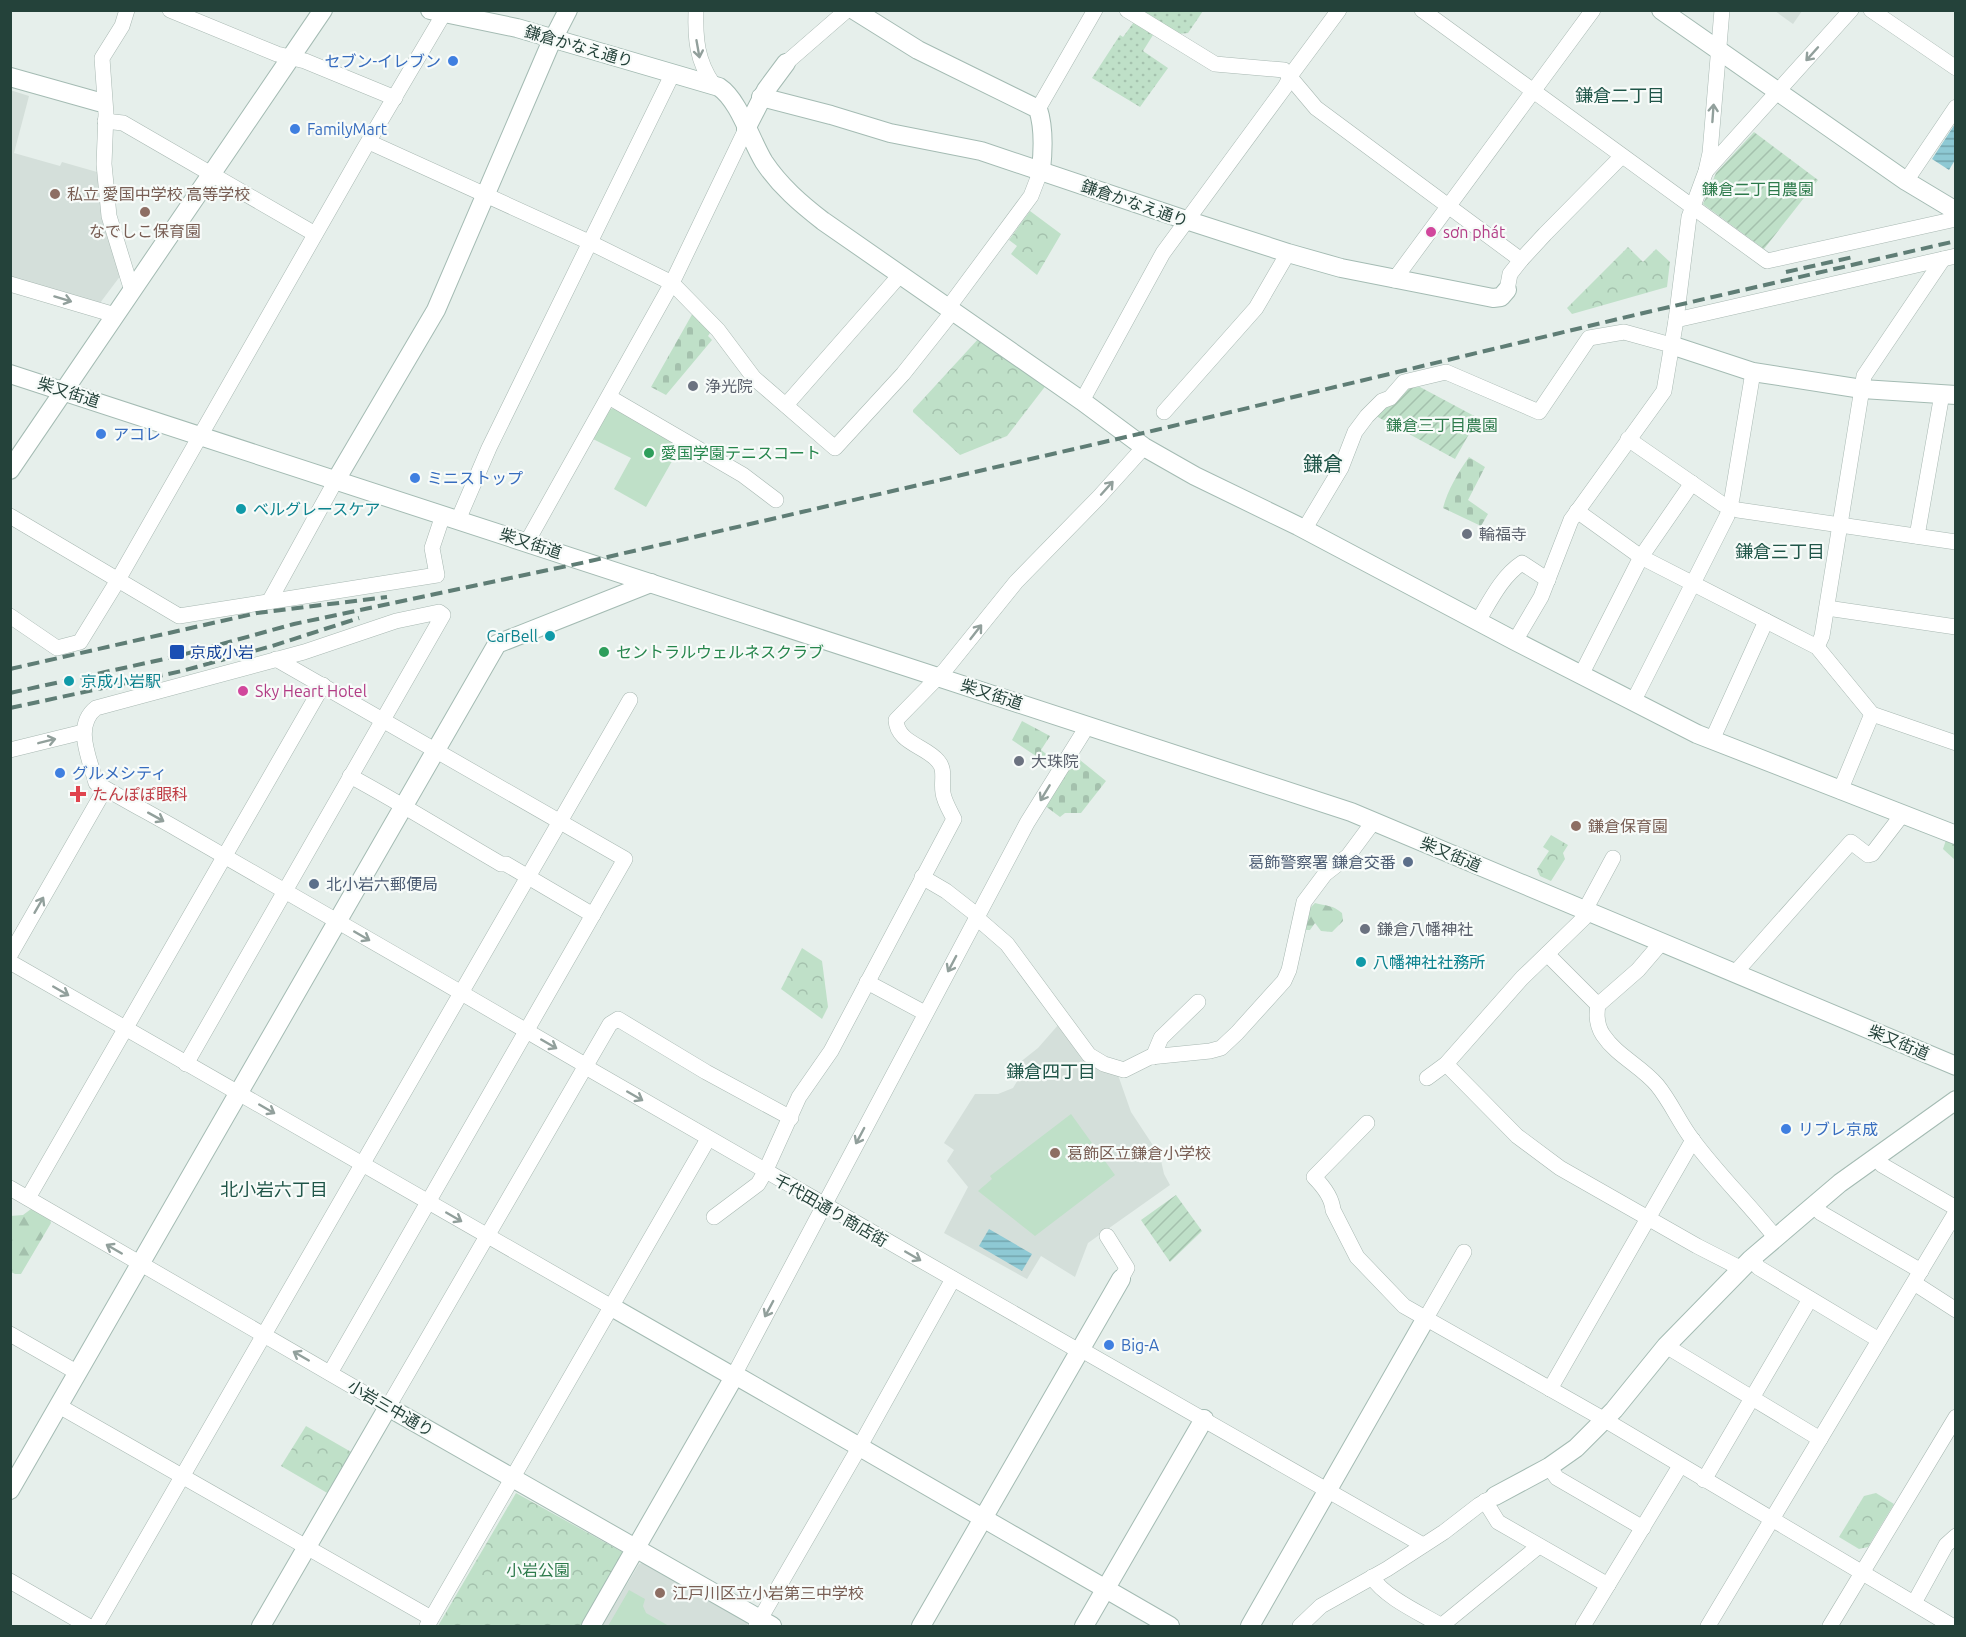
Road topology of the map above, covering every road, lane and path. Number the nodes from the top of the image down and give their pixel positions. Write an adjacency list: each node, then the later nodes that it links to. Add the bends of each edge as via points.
1 (127, 10): 31 (street, via 102,58)
2 (170, 10): 20 (street)
3 (323, 10): 20 (street)
4 (568, 10): 18 (street)
5 (696, 10): 26 (street, one-way to 26, via 699,58)
6 (847, 10): 21 (street)
7 (854, 10): 33 (street, via 918,50)
8 (1095, 10): 33 (street)
9 (1127, 10): 25 (street, via 1215,64 1284,70)
10 (1339, 10): 25 (street)
11 (1422, 10): 27 (street)
12 (1593, 10): 27 (street)
13 (1661, 10): 19 (street)
14 (1722, 10): 19 (street)
15 (1851, 10): 28 (street, one-way to 28)
16 (1871, 10): 22 (street)
17 (440, 11): 18 (street, 鎌倉かなえ通り); 30 (street)
18 (554, 38): 23 (street, 鎌倉かなえ通り); 42 (street)
19 (1719, 50): 28 (street); 39 (street, one-way to 19)
20 (291, 58): 30 (street); 40 (street)
21 (786, 63): 29 (street)
22 (1956, 68)
23 (673, 73): 26 (street, 鎌倉かなえ通り); 49 (street)
24 (10, 76): 31 (street)
25 (1290, 77): 43 (street, via 1316,108); 47 (street)
26 (719, 88): 35 (street)
27 (1533, 91): 37 (street); 43 (street)
28 (1778, 92): 39 (street); 41 (street)
29 (761, 97): 35 (street); 38 (street, 鎌倉かなえ通り, via 890,133 981,151)
30 (395, 98): 36 (street)
31 (102, 103): 34 (street)
32 (1956, 107): 41 (street)
33 (1038, 109): 38 (street)
34 (105, 121): 40 (street, via 123,123); 58 (street, via 109,216)
35 (746, 129): 53 (street, via 774,176 798,201); 55 (street)
36 (369, 142): 42 (street); 48 (street)
37 (1621, 157): 44 (street); 52 (street)
38 (1041, 171): 47 (street, 鎌倉かなえ通り); 59 (street, via 1030,196)
39 (1706, 171): 44 (street)
40 (211, 174): 48 (street); 58 (street)
41 (1906, 181): 45 (street)
42 (486, 196): 49 (street); 76 (street, via 436,310)
43 (1449, 207): 52 (street); 54 (street)
44 (1691, 208): 46 (street, via 1771,262); 61 (street)
45 (1956, 211)
46 (1956, 219)
47 (1186, 220): 50 (street, 鎌倉かなえ通り); 69 (street, via 1163,253)
48 (315, 234): 72 (street)
49 (589, 242): 55 (street); 82 (street, via 484,459)
50 (1288, 253): 54 (street, 鎌倉かなえ通り); 71 (street, via 1256,308)
51 (1949, 257): 61 (street); 65 (street, via 1864,376)
52 (1521, 260): 57 (street, via 1510,274)
53 (900, 275): 59 (street); 70 (street)
54 (1395, 280): 57 (street, 鎌倉かなえ通り, via 1493,298 1501,297)
55 (672, 283): 68 (street); 70 (street, via 718,330 754,378)
56 (10, 284): 60 (street, one-way to 60)
57 (1507, 290)
58 (132, 291): 60 (street)
59 (950, 310): 69 (street); 70 (street, via 903,374 835,448)
60 (115, 315): 66 (street)
61 (1676, 320): 62 (street)
62 (1671, 345): 63 (street); 73 (street, via 1664,391); 84 (street, via 1624,333 1588,338 1539,412 1446,372 1404,382 1355,432 1341,468)
63 (1753, 372): 65 (street); 79 (street)
64 (10, 374): 66 (street, 柴又街道)
65 (1862, 389): 67 (street); 83 (street)
66 (63, 391): 72 (street, 柴又街道); 75 (street)
67 (1949, 395): 85 (street)
68 (609, 397): 78 (street, via 743,475); 86 (street)
69 (1082, 400): 74 (street)
70 (786, 405)
71 (1164, 412)
72 (200, 435): 76 (street, 柴又街道); 89 (street)
73 (1628, 439): 77 (street); 80 (street)
74 (1144, 447): 84 (street); 103 (street, one-way to 74, via 1016,582)
75 (10, 470)
76 (336, 480): 82 (street, 柴又街道); 93 (street)
77 (1692, 483): 79 (street); 88 (street)
78 (776, 500)
79 (1730, 507): 83 (street); 92 (street)
80 (1577, 511): 88 (street); 90 (street)
81 (10, 516): 89 (street)
82 (450, 517): 86 (street, 柴又街道); 93 (street, via 432,548 437,575)
83 (1840, 525): 85 (street); 94 (street)
84 (1304, 530): 96 (street)
85 (1917, 536): 87 (street)
86 (527, 542): 91 (street, 柴又街道)
87 (1956, 542)
88 (1641, 557): 92 (street); 102 (street)
89 (118, 579): 93 (street, via 180,615); 95 (street, via 80,642 57,648)
90 (1548, 580): 96 (street, via 1522,563 1497,589); 99 (street)
91 (651, 584): 103 (street, 柴又街道); 114 (street, via 497,644)
92 (1693, 584): 97 (street); 106 (street)
93 (270, 600)
94 (1827, 608): 98 (street); 100 (street)
95 (10, 616)
96 (1478, 621): 99 (street)
97 (1767, 621): 100 (street); 111 (street)
98 (1956, 627)
99 (1515, 641): 102 (street)
100 (1817, 647): 107 (street)
101 (276, 659): 104 (street); 108 (street, via 396,621 439,612 443,615); 110 (street, via 102,705 87,716)
102 (1581, 675): 106 (street)
103 (938, 677): 109 (street, 柴又街道); 126 (street, via 896,720 900,733 943,767 943,795 954,819)
104 (323, 685): 108 (street); 123 (street)
105 (630, 700): 120 (street)
106 (1633, 702): 111 (street)
107 (1872, 714): 112 (street); 117 (street)
108 (383, 719): 114 (street); 115 (street)
109 (1085, 725): 121 (street, 柴又街道); 130 (street, one-way to 130)
110 (83, 732): 113 (street, one-way to 110); 116 (street, via 96,783)
111 (1712, 740): 117 (street)
112 (1956, 743)
113 (10, 750)
114 (436, 750): 118 (street); 120 (street)
115 (350, 776): 118 (street); 127 (street)
116 (105, 789): 123 (street, 千代田通り商店街, one-way to 123); 134 (street, one-way to 116)
117 (1840, 791): 119 (street)
118 (404, 805): 125 (street, via 472,848); 131 (street)
119 (1902, 815): 122 (street); 136 (street, via 1872,854 1851,842)
120 (560, 821): 125 (street); 129 (street, via 625,859)
121 (1374, 821): 128 (street, 柴又街道); 144 (street, via 1348,856 1325,874 1304,902 1289,970 1237,1033 1210,1051)
122 (1956, 835)
123 (224, 856): 127 (street, 千代田通り商店街); 142 (street)
124 (1613, 858): 128 (street)
125 (528, 877): 129 (street); 138 (street)
126 (922, 877): 130 (street); 137 (street)
127 (284, 891): 131 (street, 千代田通り商店街); 145 (street)
128 (1586, 910): 132 (street, 柴又街道); 133 (street, via 1584,918)
129 (593, 915): 143 (street)
130 (977, 917): 141 (street, one-way to 141); 144 (street, via 1007,944 1089,1054 1124,1071)
131 (337, 921): 138 (street, 千代田通り商店街, one-way to 138); 150 (street)
132 (1662, 942): 136 (street, 柴又街道); 140 (street, via 1638,970)
133 (1546, 954): 140 (street); 146 (street)
134 (10, 956)
135 (10, 962): 142 (street, one-way to 142)
136 (1735, 973): 148 (street, 柴又街道)
137 (867, 982): 141 (street); 152 (street)
138 (462, 993): 143 (street, 千代田通り商店街); 157 (street)
139 (1198, 1002): 144 (street, via 1161,1038)
140 (1598, 1005): 155 (street, via 1599,1027 1604,1036 1655,1083)
141 (925, 1013): 162 (street, one-way to 162)
142 (126, 1028): 145 (street); 160 (street)
143 (527, 1031): 147 (street, 千代田通り商店街, one-way to 147); 161 (street)
144 (1153, 1057)
145 (186, 1064): 150 (street)
146 (1446, 1064): 149 (street); 166 (street, via 1517,1136 1564,1171)
147 (585, 1066): 152 (street, via 610,1024 618,1019); 154 (street, 千代田通り商店街, one-way to 154); 167 (street)
148 (1956, 1066)
149 (1427, 1078)
150 (239, 1093): 157 (street, one-way to 157); 171 (street)
151 (1956, 1100): 156 (street)
152 (791, 1118): 158 (street)
153 (1366, 1124): 179 (street, via 1314,1177 1332,1204 1357,1257 1404,1306)
154 (708, 1138): 158 (street, 千代田通り商店街); 177 (street)
155 (1693, 1140): 166 (street); 169 (street)
156 (1876, 1157): 163 (street); 164 (street, via 1882,1165)
157 (362, 1165): 161 (street); 181 (street)
158 (765, 1172): 162 (street, 千代田通り商店街); 165 (street, via 758,1184)
159 (10, 1188): 160 (street, 小岩三中通り)
160 (28, 1198): 171 (street, 小岩三中通り, one-way to 160)
161 (428, 1203): 167 (street, one-way to 167); 186 (street)
162 (824, 1204): 174 (street, 千代田通り商店街, one-way to 174); 187 (street, one-way to 187)
163 (1814, 1205): 169 (street); 173 (street)
164 (1956, 1210): 173 (street)
165 (714, 1217)
166 (1648, 1218): 172 (street); 188 (street)
167 (486, 1236): 177 (street); 191 (street)
168 (1107, 1236): 175 (street, via 1127,1268)
169 (1775, 1237): 172 (street)
170 (1464, 1252): 179 (street)
171 (141, 1264): 181 (street, 小岩三中通り); 185 (street)
172 (1746, 1264): 176 (street, via 1760,1268); 183 (street)
173 (1917, 1277): 178 (street); 182 (street)
174 (953, 1279): 184 (street, 千代田通り商店街); 196 (street)
175 (1121, 1279): 184 (street)
176 (1810, 1299): 182 (street); 189 (street)
177 (610, 1306): 187 (street); 200 (street)
178 (1956, 1310)
179 (1426, 1318): 188 (street); 203 (street)
180 (10, 1334): 185 (street)
181 (264, 1335): 186 (street, 小岩三中通り, one-way to 181); 199 (street)
182 (1879, 1340): 195 (street)
183 (1666, 1347): 189 (street); 194 (street)
184 (1079, 1350): 193 (street, 千代田通り商店街); 205 (street)
185 (78, 1373): 190 (street)
186 (330, 1373): 191 (street, 小岩三中通り)
187 (734, 1377): 196 (street); 212 (street)
188 (1550, 1389): 194 (street)
189 (1752, 1399): 195 (street); 201 (street)
190 (59, 1406): 199 (street); 202 (street)
191 (388, 1407): 200 (street, 小岩三中通り); 211 (street)
192 (1956, 1417): 213 (street)
193 (1204, 1419): 203 (street, 千代田通り商店街); 217 (street)
194 (1605, 1420): 197 (street); 198 (street)
195 (1820, 1439): 206 (street)
196 (860, 1446): 205 (street); 220 (street)
197 (1680, 1466): 201 (street); 207 (street)
198 (1549, 1467): 204 (street); 207 (street, via 1557,1478)
199 (183, 1477): 211 (street); 222 (street)
200 (512, 1478): 212 (street, 小岩三中通り); 219 (street)
201 (1704, 1480): 206 (street)
202 (10, 1490)
203 (1327, 1490): 209 (street, 千代田通り商店街); 228 (street)
204 (1490, 1499): 209 (street); 210 (street, via 1498,1522)
205 (983, 1518): 217 (street); 225 (street)
206 (1772, 1520): 213 (street); 232 (street)
207 (1643, 1528): 216 (street)
208 (1956, 1536): 218 (street, via 1946,1545)
209 (1423, 1545): 214 (street)
210 (1539, 1546): 216 (street); 230 (street)
211 (307, 1547): 219 (street); 223 (street)
212 (636, 1547): 220 (street, 小岩三中通り); 224 (street)
213 (1862, 1573): 218 (street); 233 (street)
214 (1372, 1577): 229 (street, via 1321,1606); 230 (street, via 1377,1585)
215 (10, 1581): 221 (street)
216 (1608, 1585): 231 (street)
217 (1105, 1589): 226 (street); 227 (street)
218 (1914, 1603): 234 (street)
219 (429, 1622)
220 (763, 1624)
221 (88, 1626)
222 (96, 1626)
223 (261, 1626)
224 (591, 1626)
225 (921, 1626)
226 (1084, 1626)
227 (1170, 1626)
228 (1250, 1626)
229 (1300, 1626)
230 (1441, 1626)
231 (1583, 1626)
232 (1708, 1626)
233 (1830, 1626)
234 (1952, 1626)

